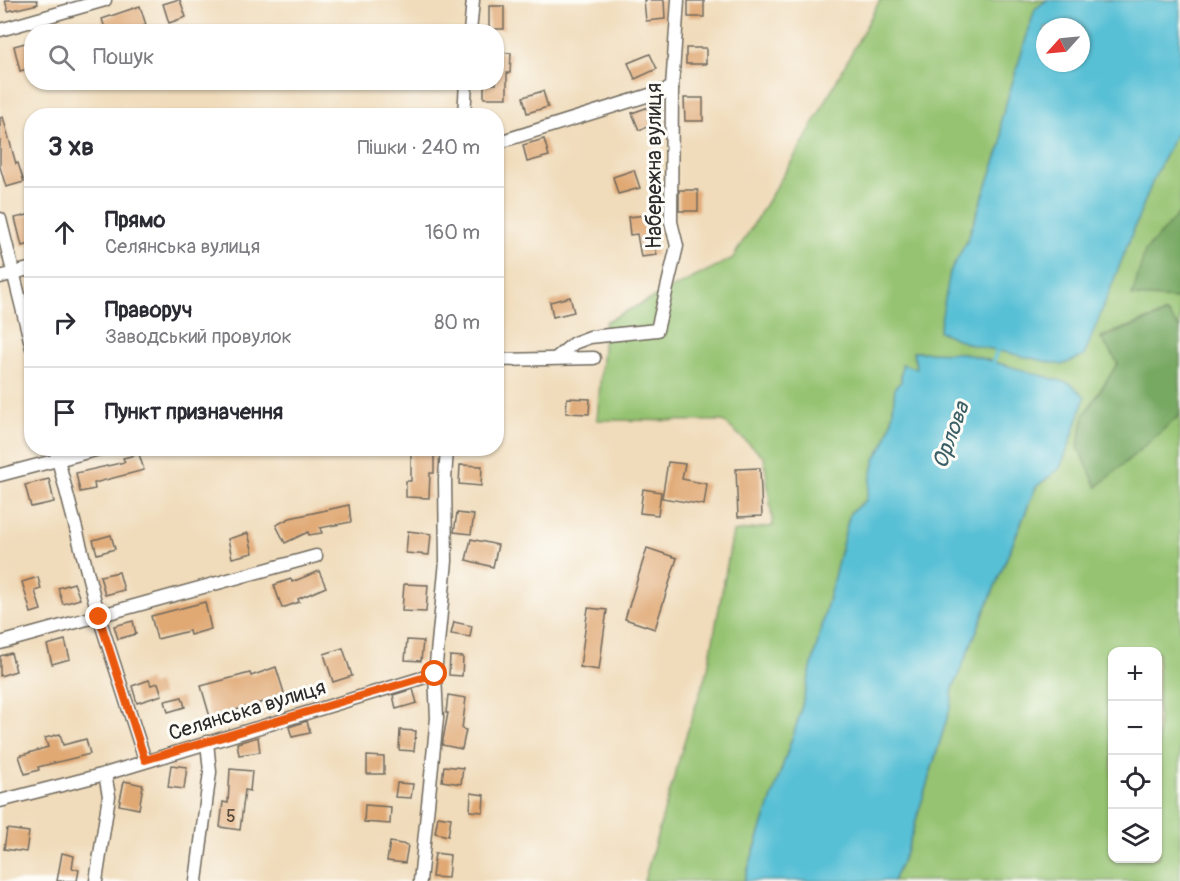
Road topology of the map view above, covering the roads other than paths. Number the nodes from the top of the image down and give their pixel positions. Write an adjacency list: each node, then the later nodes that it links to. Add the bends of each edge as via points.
1 (105, 0): 5 (street)
2 (473, 0): 4 (street)
3 (678, 0): 6 (street, Набережна вулиця)
4 (471, 24)
5 (0, 30)
6 (672, 88): 9 (street); 15 (street, Набережна вулиця, via 671,222 677,246 657,330 590,337 574,343)
7 (466, 90): 8 (street)
8 (464, 108)
9 (504, 140)
10 (0, 219): 12 (street)
11 (24, 270): 12 (street)
12 (14, 273): 13 (street); 14 (street)
13 (0, 277)
14 (24, 315)
15 (556, 358): 16 (street); 17 (street)
16 (594, 358)
17 (504, 360)
18 (51, 456): 21 (street)
19 (57, 456): 23 (street)
20 (446, 456): 25 (street, via 446,561)
21 (0, 475)
22 (316, 556): 23 (street)
23 (99, 617): 24 (street); 27 (street)
24 (0, 643)
25 (435, 674): 26 (street, Селянська вулиця); 32 (street, via 437,718)
26 (207, 742): 27 (street, Селянська вулиця); 31 (street, via 210,772)
27 (145, 760): 28 (street, Селянська вулиця)
28 (105, 774): 29 (street, Селянська вулиця); 30 (street, via 109,796)
29 (0, 801)
30 (96, 881)
31 (196, 881)
32 (420, 881)

